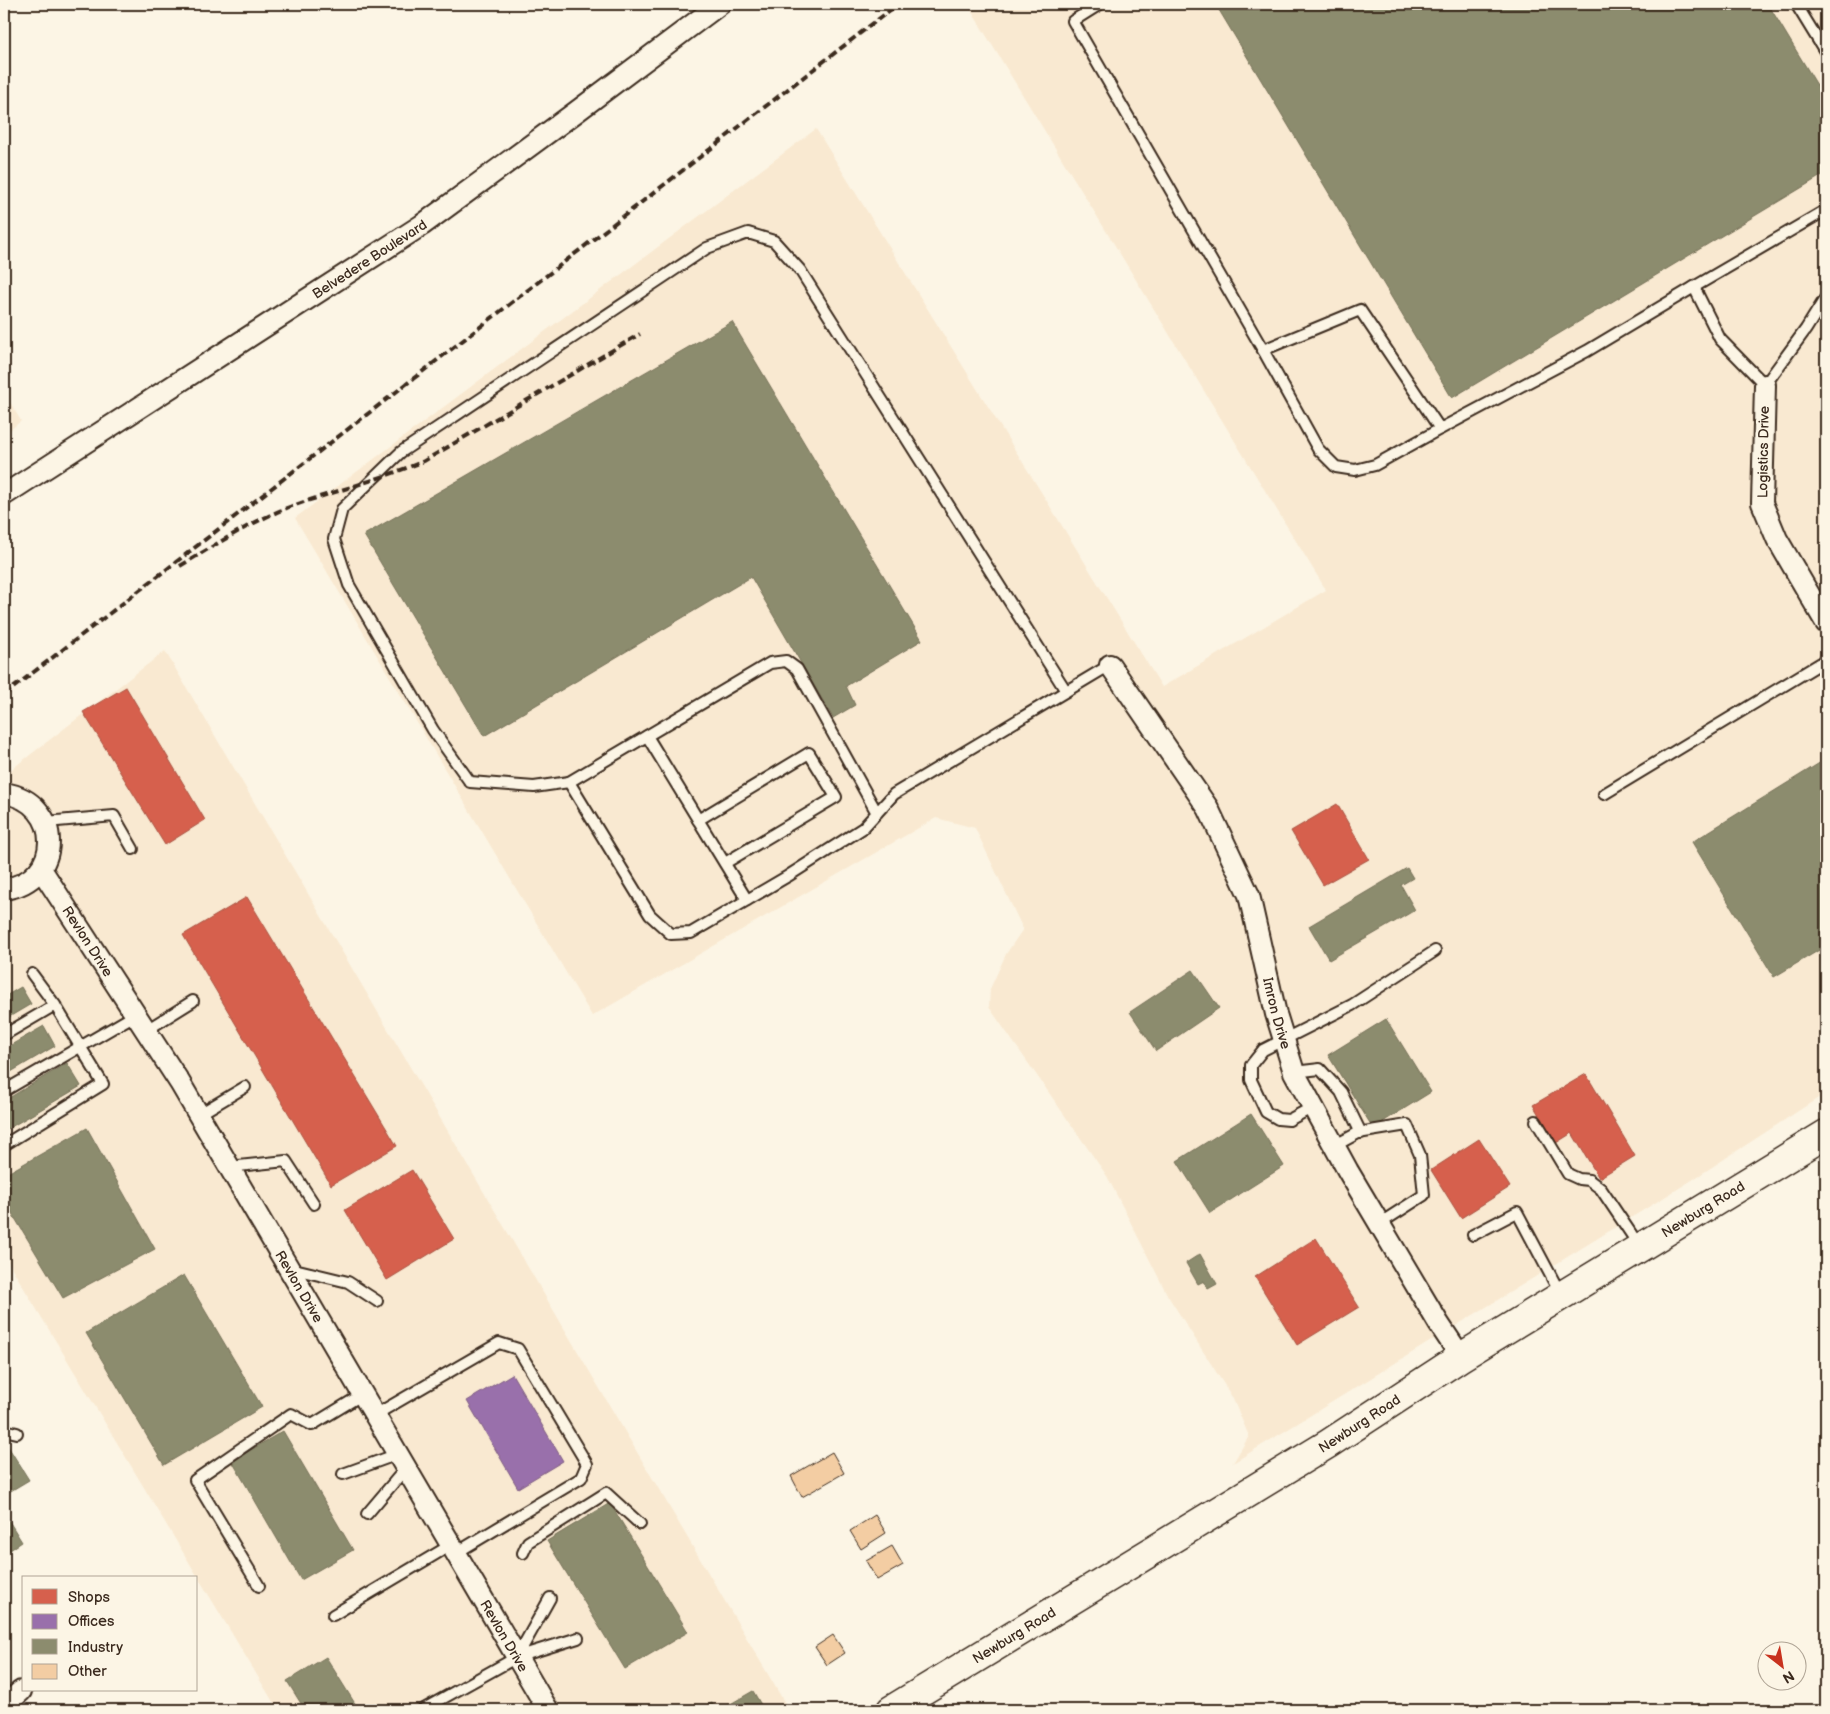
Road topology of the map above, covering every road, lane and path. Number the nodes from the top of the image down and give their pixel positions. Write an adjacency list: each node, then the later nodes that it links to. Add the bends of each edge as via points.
1 (720, 4): 11 (street, Belvedere Boulevard, via 422,225)
2 (1100, 4): 8 (lane, via 1073,21)
3 (1796, 4): 4 (lane)
4 (1826, 53)
5 (1826, 210): 6 (lane)
6 (1694, 287): 9 (lane, via 1720,339); 10 (lane, via 1587,351)
7 (1826, 297): 9 (lane)
8 (1263, 350): 10 (lane, via 1360,310); 10 (lane, via 1318,449 1336,467 1355,470 1375,465)
9 (1765, 385): 12 (street, Logistics Drive, via 1762,504 1777,539)
10 (1440, 429)
11 (4, 495)
12 (1826, 623)
13 (1826, 660): 19 (lane)
14 (1110, 665): 15 (lane); 34 (street, Imron Drive, via 1208,808 1249,896)
15 (1066, 691): 17 (lane, via 800,270 774,241 748,233 707,248 401,452 342,509 334,539 349,585 433,730 470,782 534,787); 20 (lane, via 894,794)
16 (647, 736): 17 (lane); 20 (lane, via 770,663 786,661 797,669); 21 (lane)
17 (569, 782): 27 (lane, via 650,915 671,934 691,933)
18 (4, 793): 22 (street, via 28,801)
19 (1604, 794)
20 (877, 813): 27 (lane, via 863,828)
21 (698, 820): 24 (lane); 24 (lane, via 809,753 836,797)
22 (46, 822): 23 (lane, via 114,816); 25 (street, via 50,838 48,854)
23 (133, 849)
24 (724, 863): 27 (lane)
25 (41, 869): 26 (street, via 31,880); 32 (street, Revlon Drive)
26 (4, 889)
27 (747, 900)
28 (1435, 951): 34 (lane, via 1352,1004)
29 (32, 974): 31 (lane)
30 (193, 1001): 32 (lane)
31 (55, 1005): 33 (lane); 35 (lane)
32 (140, 1023): 35 (lane); 40 (street, Revlon Drive)
33 (4, 1035)
34 (1283, 1038): 36 (street, Imron Drive); 39 (lane, via 1263,1050 1251,1065 1251,1080 1266,1112 1278,1120 1289,1120)
35 (80, 1047): 38 (lane); 44 (lane, via 103,1084)
36 (1294, 1072): 39 (street, Imron Drive); 42 (lane, via 1320,1069 1341,1092)
37 (245, 1087): 40 (lane)
38 (4, 1090)
39 (1313, 1108): 45 (street, Imron Drive)
40 (198, 1114): 46 (street, Revlon Drive)
41 (1536, 1121): 50 (lane, via 1568,1174 1588,1180 1601,1189)
42 (1361, 1133): 45 (lane); 48 (lane, via 1407,1126 1420,1155 1424,1195)
43 (1826, 1134): 50 (main road, Newburg Road)
44 (4, 1145)
45 (1334, 1146): 48 (street, Imron Drive)
46 (229, 1167): 47 (lane, via 286,1161); 51 (street, Revlon Drive)
47 (314, 1204)
48 (1379, 1224): 54 (street, Imron Drive)
49 (1473, 1235): 52 (lane, via 1517,1212)
50 (1640, 1248): 52 (main road, Newburg Road)
51 (288, 1267): 53 (lane, via 348,1282); 55 (street, Revlon Drive)
52 (1562, 1296): 54 (main road, Newburg Road)
53 (377, 1301)
54 (1461, 1357): 74 (main road, Newburg Road, via 1328,1444)
55 (363, 1394): 56 (street, Revlon Drive); 65 (lane, via 312,1426 291,1414 195,1480)
56 (375, 1415): 59 (street, Revlon Drive); 63 (lane, via 499,1343 518,1349 586,1464 581,1478)
57 (4, 1430): 58 (lane)
58 (17, 1433)
59 (402, 1461): 60 (lane); 61 (lane); 63 (street, Revlon Drive)
60 (343, 1474)
61 (366, 1514)
62 (640, 1524): 64 (lane, via 606,1493 528,1542)
63 (454, 1549): 67 (lane); 69 (street, Revlon Drive)
64 (523, 1553)
65 (259, 1586)
66 (550, 1598): 69 (lane)
67 (333, 1615)
68 (578, 1638): 69 (lane)
69 (517, 1656): 72 (lane); 73 (street, Revlon Drive)
70 (21, 1691): 71 (street)
71 (4, 1706)
72 (422, 1710)
73 (548, 1710)
74 (891, 1710)

